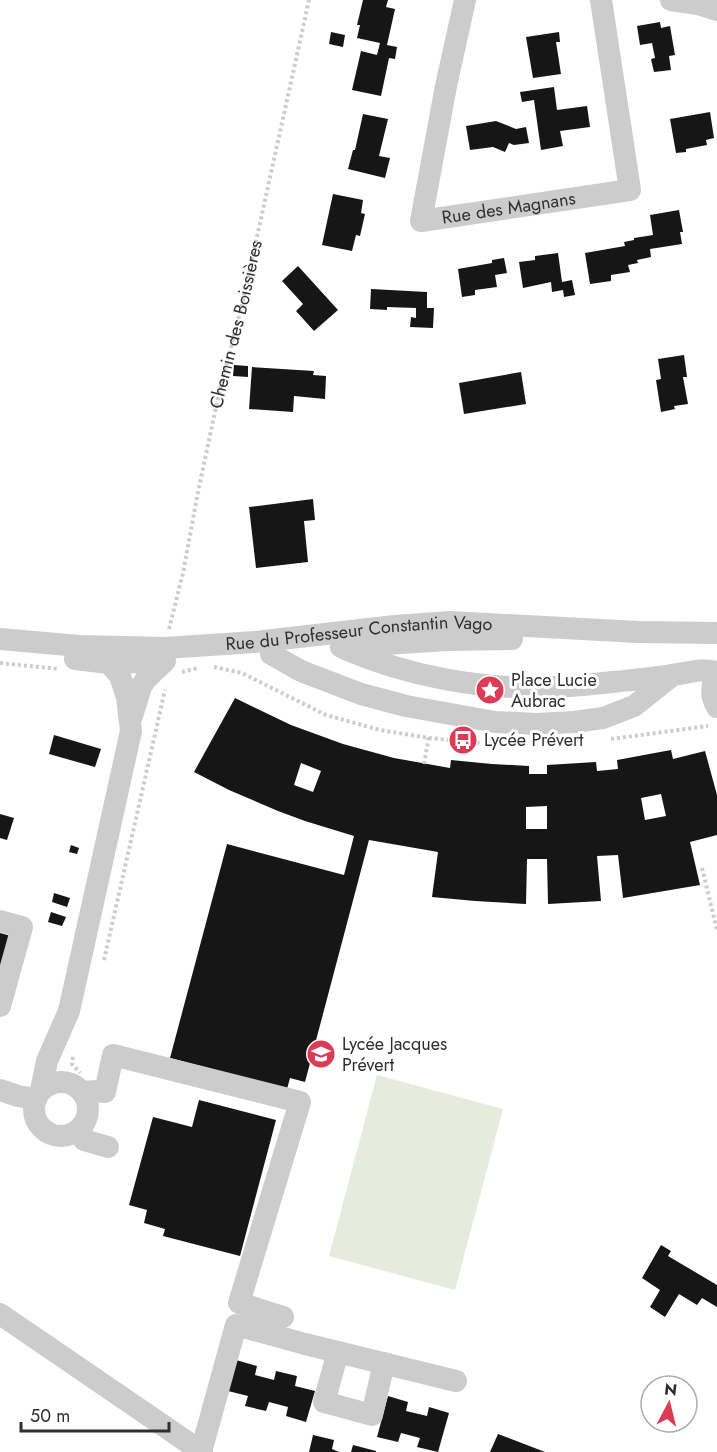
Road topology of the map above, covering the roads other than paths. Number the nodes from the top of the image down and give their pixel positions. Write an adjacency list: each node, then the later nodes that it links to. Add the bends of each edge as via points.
1 (465, 0): 2 (street, Rue des Magnans, via 421,221 630,190)
2 (601, 0)
3 (671, 0): 4 (street)
4 (717, 10)
5 (717, 633): 10 (street, Rue du Professeur Constantin Vago, via 450,622)
6 (0, 639): 10 (street, Rue du Professeur Constantin Vago)
7 (341, 647): 8 (street, Rue du Professeur Constantin Vago, via 514,639); 11 (street, Rue du Professeur Constantin Vago); 14 (street, via 398,668 488,685 551,687)
8 (717, 647)
9 (0, 651): 12 (street, Rue du Professeur Constantin Vago)
10 (165, 654): 11 (street, Rue du Professeur Constantin Vago); 12 (street, Rue du Professeur Constantin Vago); 16 (street, via 141,687)
11 (271, 654): 14 (street, via 301,671 361,694 495,722 537,724 603,718 634,706)
12 (109, 663): 16 (street, via 120,676)
13 (717, 673): 14 (street, via 705,669); 15 (street, via 711,692)
14 (673, 675)
15 (717, 708)
16 (130, 720): 20 (street, via 65,1045 59,1071)
17 (0, 921): 18 (street, via 22,927)
18 (0, 1006)
19 (0, 1090): 20 (street, via 18,1096)
20 (46, 1090): 21 (street, via 77,1087); 22 (street, via 33,1108 39,1125 53,1136 63,1137)
21 (82, 1092): 22 (street, via 89,1107); 25 (street, via 105,1092 113,1055 300,1102 240,1303)
22 (80, 1130): 23 (street, via 84,1140)
23 (108, 1147)
24 (0, 1314): 29 (street)
25 (283, 1317)
26 (338, 1352): 27 (street); 27 (street, via 324,1402 372,1415); 29 (street, via 236,1325)
27 (384, 1363): 28 (street)
28 (456, 1381)
29 (201, 1452)

